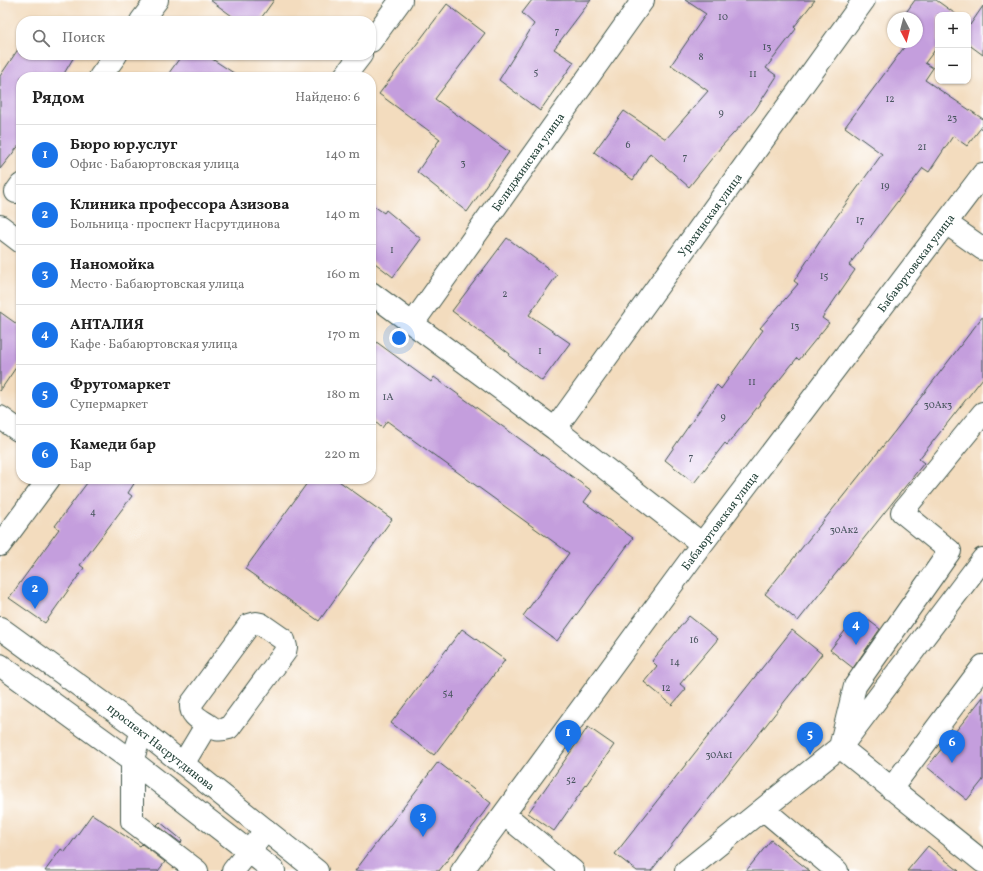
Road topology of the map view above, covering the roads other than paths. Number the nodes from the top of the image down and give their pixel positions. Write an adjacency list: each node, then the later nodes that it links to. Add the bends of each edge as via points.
1 (157, 0): 5 (street)
2 (402, 0): 6 (street)
3 (643, 0): 17 (street, Белиджинская улица)
4 (864, 0): 21 (street, Урахинская улица)
5 (146, 16)
6 (376, 34)
7 (112, 60): 9 (street)
8 (357, 60): 10 (street)
9 (104, 72)
10 (348, 72)
11 (983, 174): 12 (street, Бабаюртовская улица)
12 (946, 223): 15 (street); 23 (street, Бабаюртовская улица)
13 (0, 226): 14 (street)
14 (16, 238)
15 (983, 249)
16 (376, 297): 17 (street)
17 (413, 323): 21 (street)
18 (983, 413): 31 (street, via 902,512 950,551 855,686)
19 (0, 417): 20 (street)
20 (16, 429)
21 (555, 429): 23 (street)
22 (44, 484): 24 (street)
23 (702, 544): 36 (street, Бабаюртовская улица)
24 (0, 545)
25 (983, 559): 31 (street)
26 (0, 628): 30 (street, проспект Насрутдинова)
27 (0, 666): 32 (street)
28 (983, 666): 34 (street)
29 (208, 724): 29 (street, via 216,730 229,728 285,652 284,640 261,624 249,625 190,704 193,714); 33 (street)
30 (142, 731): 32 (street); 33 (street, проспект Насрутдинова)
31 (840, 747): 34 (street); 35 (street)
32 (132, 761): 38 (street); 40 (street, via 132,822)
33 (183, 764): 37 (street, проспект Насрутдинова)
34 (891, 789): 39 (street)
35 (763, 809): 46 (street); 47 (street)
36 (504, 814): 44 (street, Бабаюртовская улица); 45 (street)
37 (266, 830): 38 (street); 43 (street, проспект Насрутдинова)
38 (249, 850): 41 (street); 42 (street)
39 (983, 862)
40 (197, 871)
41 (233, 871)
42 (274, 871)
43 (318, 871)
44 (462, 871)
45 (573, 871)
46 (686, 871)
47 (837, 871)

